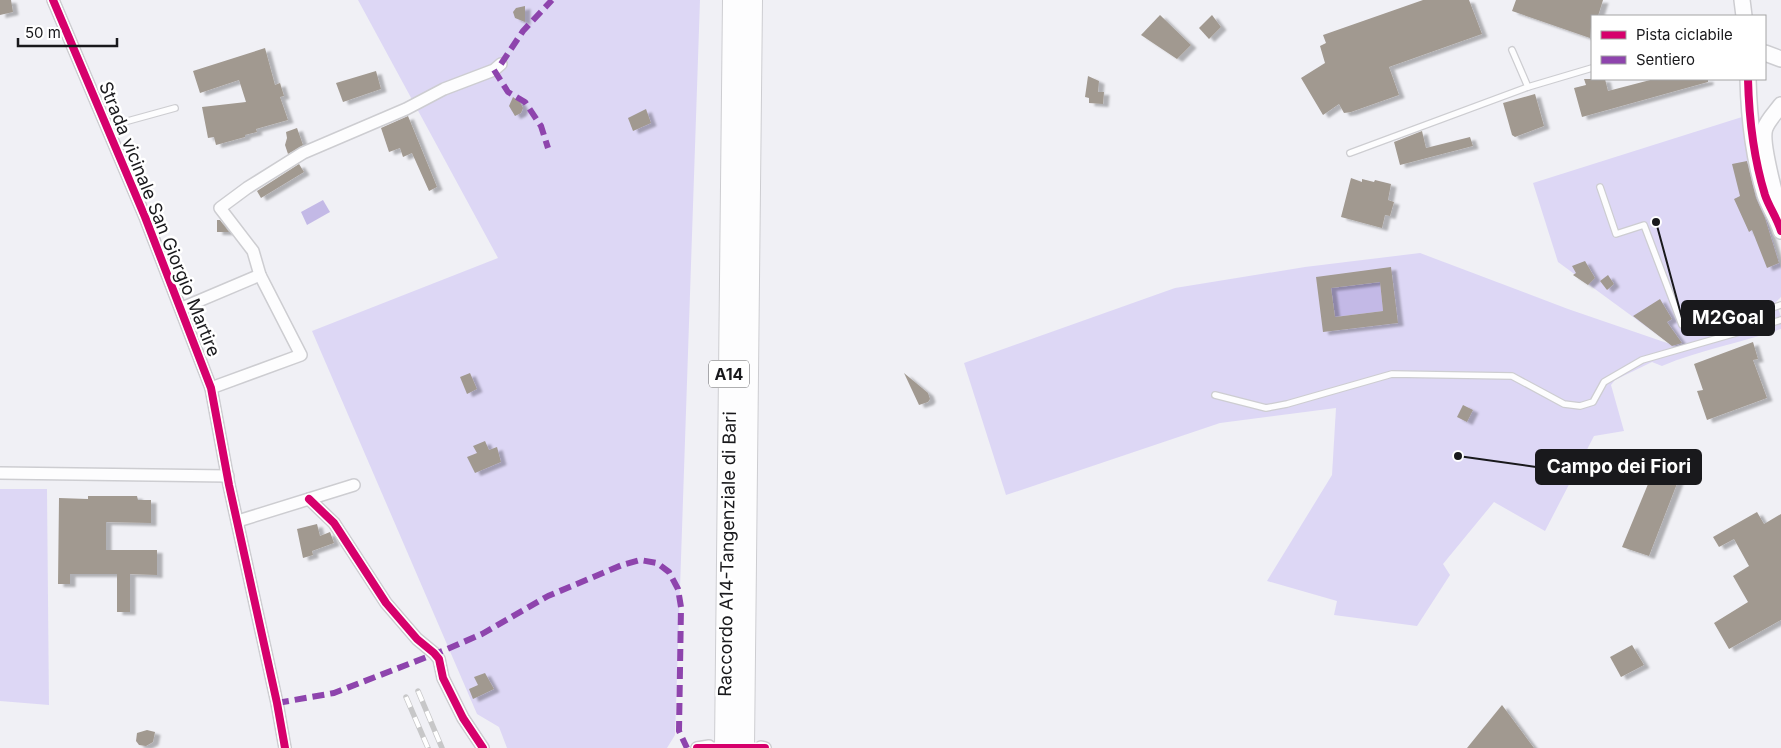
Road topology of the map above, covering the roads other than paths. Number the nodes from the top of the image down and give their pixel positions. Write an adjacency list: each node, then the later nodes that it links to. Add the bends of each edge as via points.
1 (54, 0): 15 (street, Strada vicinale San Giorgio Martire)
2 (733, 0): 30 (highway, Raccordo A14-Tangenziale di Bari / A14)
3 (752, 0): 34 (highway, Raccordo A14-Tangenziale di Bari / A14)
4 (1742, 0): 5 (street)
5 (1744, 15)
6 (1512, 50): 12 (lane)
7 (1766, 54): 8 (street)
8 (1781, 59)
9 (501, 64): 19 (street, via 494,70 444,89 406,109 303,153 220,208 248,242)
10 (1591, 68): 12 (lane)
11 (1748, 80): 18 (street, via 1749,126 1755,160 1766,197)
12 (1528, 87): 16 (lane)
13 (176, 108): 15 (lane)
14 (1779, 109): 18 (street, via 1765,128 1764,141)
15 (106, 127): 21 (street, Strada vicinale San Giorgio Martire)
16 (1350, 153)
17 (1600, 187): 20 (lane, via 1616,234 1644,225 1682,325 1708,327)
18 (1781, 229)
19 (260, 275): 21 (street); 23 (street, via 301,355)
20 (1781, 305)
21 (182, 308): 23 (street, Strada vicinale San Giorgio Martire)
22 (1781, 320): 24 (lane, via 1642,360 1604,382 1593,402 1580,406 1564,404 1512,376 1392,374 1266,408)
23 (212, 388): 26 (street, Strada vicinale San Giorgio Martire)
24 (1215, 395)
25 (0, 474): 26 (street)
26 (228, 476): 29 (street, Strada vicinale San Giorgio Martire)
27 (354, 485): 28 (street)
28 (309, 499): 29 (street); 32 (street, via 334,523 386,603 417,639 434,653 463,718)
29 (238, 521): 31 (street, Strada vicinale San Giorgio Martire)
30 (717, 747): 33 (street)
31 (285, 748)
32 (483, 748)
33 (697, 748)
34 (757, 748)

